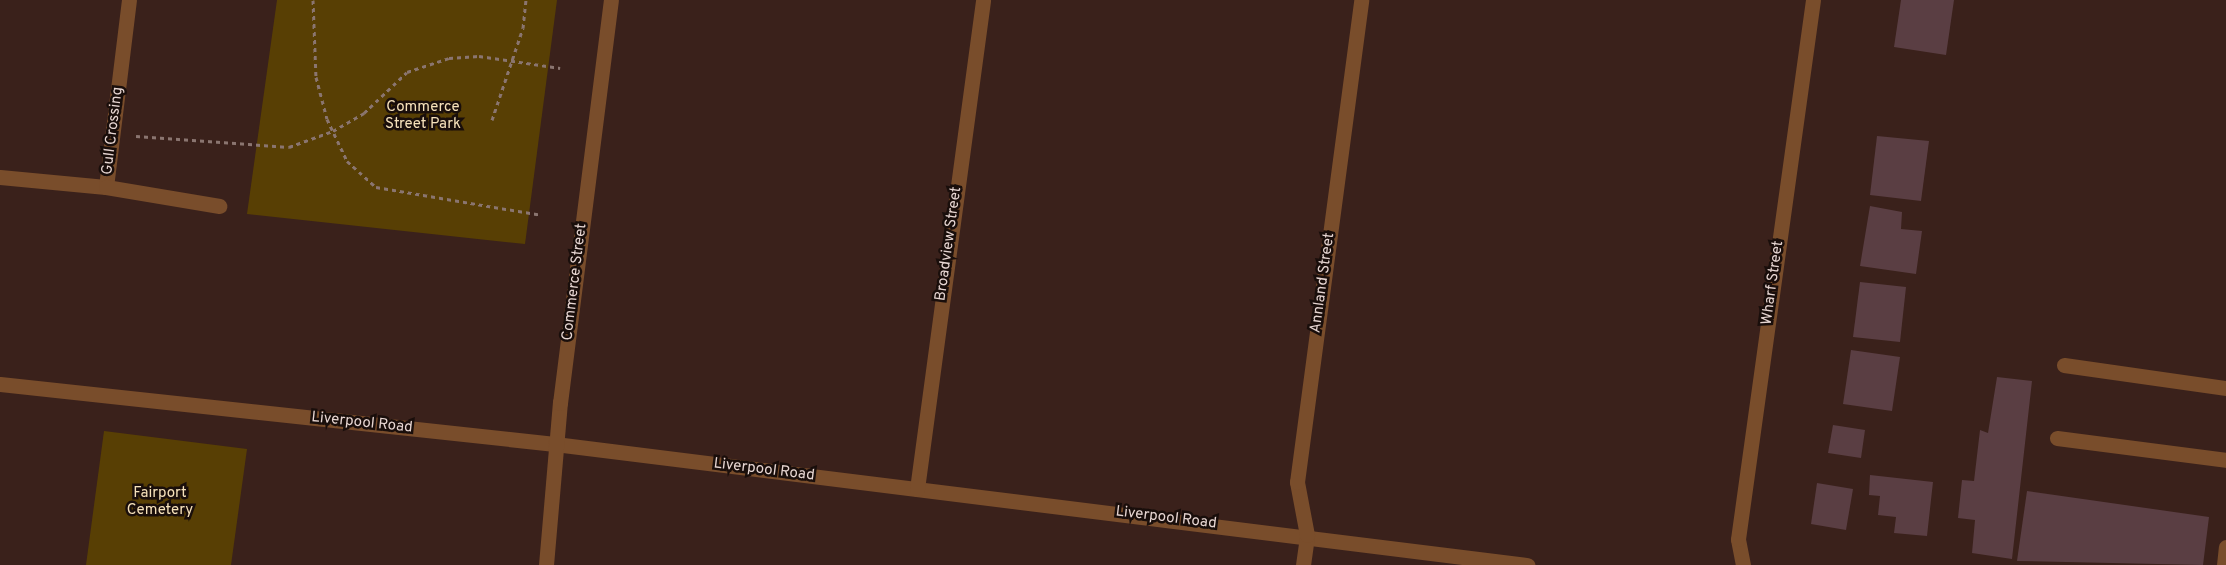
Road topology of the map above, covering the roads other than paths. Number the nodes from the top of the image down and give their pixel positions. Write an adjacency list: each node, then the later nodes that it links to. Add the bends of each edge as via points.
1 (130, 0): 7 (street, Gull Crossing)
2 (611, 0): 13 (street, Commerce Street)
3 (983, 0): 15 (street, Broadview Street)
4 (1362, 0): 16 (street, Annland Street, via 1297,482)
5 (1813, 0): 21 (street, Wharf Street, via 1738,539)
6 (0, 177): 7 (street, Gull Crossing)
7 (106, 187): 8 (street)
8 (219, 206)
9 (2064, 365): 11 (street)
10 (0, 384): 13 (street, Liverpool Road)
11 (2226, 388)
12 (2057, 438): 14 (street)
13 (555, 444): 15 (street, Liverpool Road); 18 (street, Commerce Street)
14 (2226, 460)
15 (918, 489): 16 (street, Liverpool Road)
16 (1308, 535): 19 (street, Annland Street); 20 (street, Liverpool Road)
17 (2226, 546): 22 (street)
18 (546, 565)
19 (1302, 565)
20 (1527, 565)
21 (1743, 565)
22 (2224, 565)

